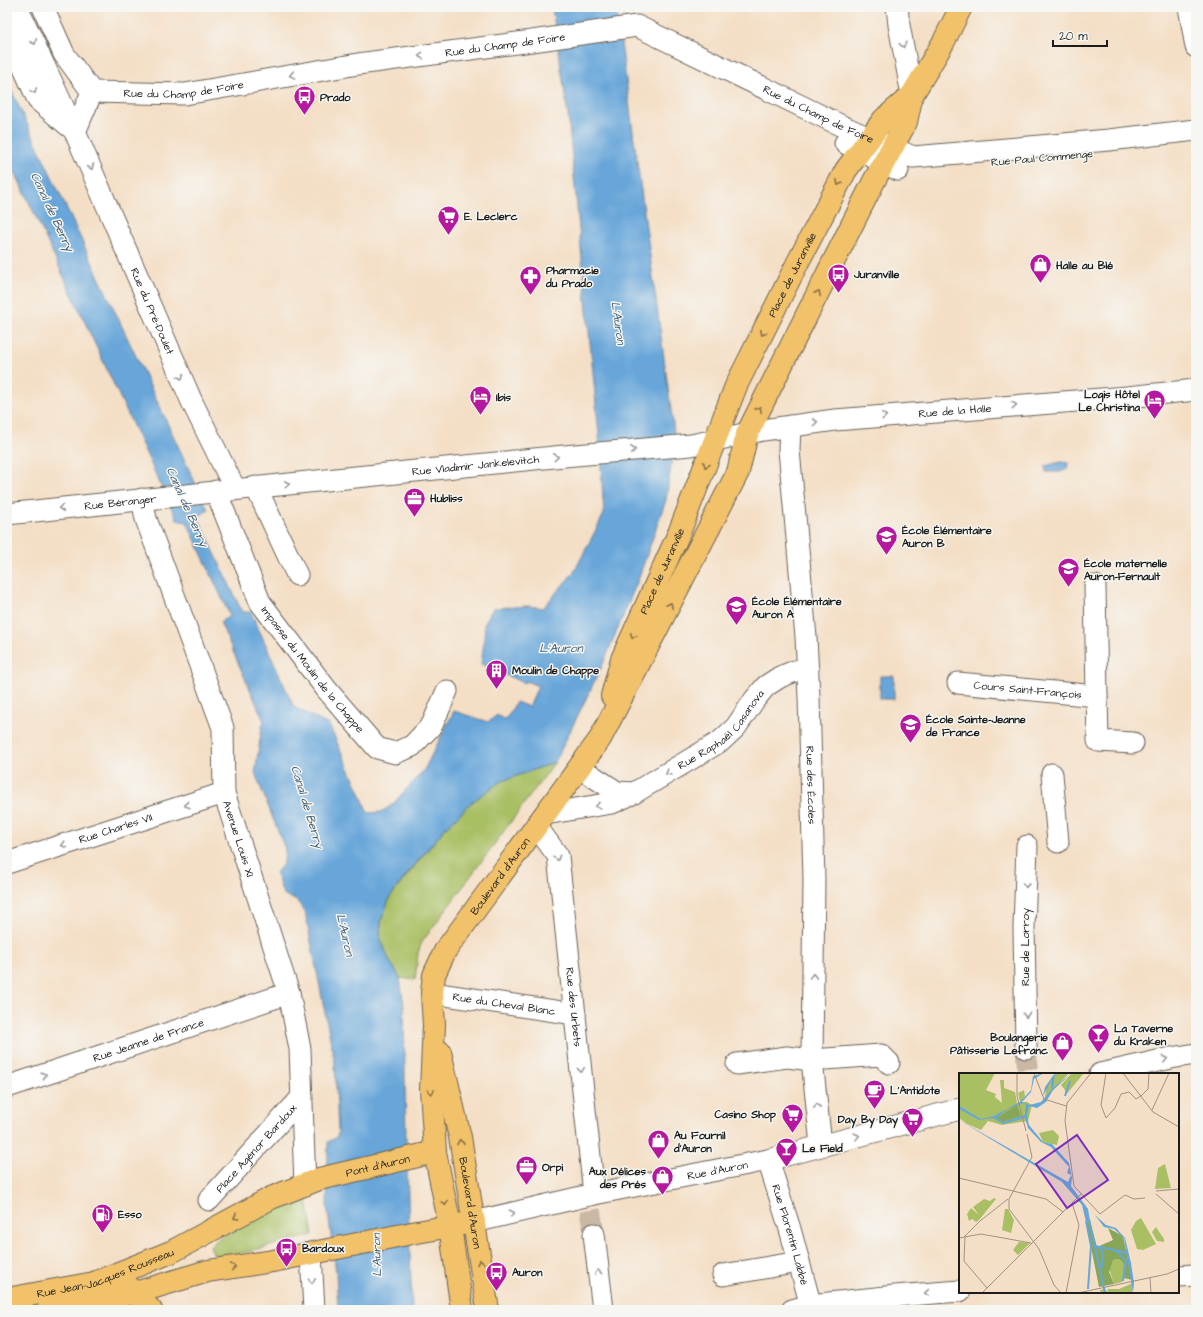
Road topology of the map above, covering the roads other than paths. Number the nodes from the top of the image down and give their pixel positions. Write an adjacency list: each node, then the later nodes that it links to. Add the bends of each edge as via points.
1 (17, 7): 13 (street, Rue du Pré-Doulet, one-way to 13)
2 (43, 7): 10 (street, via 64,54)
3 (897, 7): 11 (street, one-way to 11)
4 (961, 7): 11 (main road)
5 (1189, 7): 8 (street)
6 (7, 30): 13 (street, Rue du Pré-Doulet, one-way to 13, via 38,100)
7 (545, 42): 9 (street, Rue du Champ de Foire); 10 (street, Rue du Champ de Foire, one-way to 10, via 358,64 185,94); 14 (street, Rue du Champ de Foire, via 637,28 844,127)
8 (1196, 48)
9 (501, 51)
10 (92, 92): 13 (street)
11 (912, 95): 14 (main road, Place de Juranville, via 884,119); 16 (main road, Place de Juranville, via 906,122)
12 (1196, 130): 16 (street, Rue Paul Commenge, via 1031,148 913,157)
13 (75, 132): 22 (street, Rue du Pré-Doulet, one-way to 22, via 192,402)
14 (865, 144): 16 (street, Rue du Champ de Foire); 20 (main road, Place de Juranville, one-way to 20, via 846,170 796,267 736,386)
15 (1196, 145): 16 (street, Rue Paul Commenge)
16 (891, 164): 19 (main road, Place de Juranville, one-way to 16)
17 (1196, 390): 18 (street, Rue de la Halle, one-way to 17, via 835,420)
18 (790, 426): 19 (street, Rue de la Halle); 27 (street, Rue des Écoles, via 789,450)
19 (755, 432): 20 (street, Rue de la Halle); 31 (main road, Place de Juranville, one-way to 19, via 738,472)
20 (715, 440): 21 (street, Rue Vladimir Jankelevitch, one-way to 20, via 691,445); 31 (main road, Place de Juranville, one-way to 31, via 679,533 622,659)
21 (256, 487): 22 (street, Rue Vladimir Jankelevitch); 25 (street)
22 (219, 491): 23 (street, Rue Béranger); 29 (street, Impasse du Moulin de la Chappe, via 260,602 327,690 378,748 394,753 412,746 432,725)
23 (142, 499): 24 (street, Rue Béranger, one-way to 24); 35 (street, Avenue Louis XI, via 146,519 223,728)
24 (7, 514)
25 (297, 575)
26 (1096, 586): 30 (street, Cours Saint-François)
27 (808, 670): 36 (street, Rue Raphaël Casanova, one-way to 36, via 795,671 766,686 736,727 721,741); 47 (street, Rue des Écoles, one-way to 27, via 814,866)
28 (958, 683): 30 (street, Cours Saint-François)
29 (447, 691)
30 (1097, 696): 32 (street, Cours Saint-François, via 1098,741)
31 (600, 739): 33 (main road, Boulevard d'Auron)
32 (1133, 743)
33 (580, 768): 36 (street, via 617,792); 37 (main road, Boulevard d'Auron)
34 (1052, 774): 38 (street)
35 (224, 793): 40 (street, Rue Charles VII, one-way to 40); 41 (street, Avenue Louis XI)
36 (634, 793): 37 (street, Rue Raphaël Casanova, one-way to 37, via 612,803)
37 (541, 820): 42 (main road, Boulevard d'Auron, via 445,951 434,975); 43 (street, Rue des Urbets, one-way to 43, via 558,856)
38 (1058, 842)
39 (1027, 846): 45 (street, Rue de Lorroy, one-way to 45, via 1024,927)
40 (7, 863)
41 (289, 993): 51 (street, Rue Jeanne de France, one-way to 41); 52 (street, Avenue Louis XI, via 300,1049)
42 (432, 993): 43 (street, Rue du Cheval Blanc); 44 (main road, Boulevard d'Auron)
43 (575, 1014): 59 (street, Rue des Urbets, one-way to 59)
44 (434, 1025): 55 (main road, Boulevard d'Auron, one-way to 55, via 431,1089); 60 (main road, Boulevard d'Auron, one-way to 44, via 460,1137)
45 (1026, 1048)
46 (1196, 1054): 50 (street, one-way to 46)
47 (812, 1060): 48 (street, via 881,1055); 49 (street, via 787,1057); 54 (street, Rue des Écoles, one-way to 47)
48 (890, 1063)
49 (737, 1064)
50 (1104, 1073)
51 (7, 1087)
52 (302, 1097): 57 (street, Avenue Louis XI); 58 (street, Place Agénor Bardoux)
53 (959, 1109): 54 (street, Rue d'Auron, one-way to 53)
54 (821, 1145): 56 (street, Rue d'Auron)
55 (435, 1152): 57 (main road, Pont d'Auron); 60 (main road); 61 (main road, Boulevard d'Auron, one-way to 61)
56 (768, 1160): 59 (street, Rue d'Auron); 65 (street, Rue Florentin Labbé)
57 (312, 1182): 63 (main road, Rue Jean-Jacques Rousseau, one-way to 63, via 270,1198)
58 (209, 1200)
59 (591, 1200): 60 (street, Rue d'Auron, one-way to 59)
60 (472, 1212): 61 (main road); 80 (main road, Boulevard d'Auron, one-way to 60)
61 (450, 1226): 64 (main road); 71 (main road, Boulevard d'Auron)
62 (594, 1234): 81 (street, one-way to 62)
63 (200, 1236): 66 (main road, via 201,1257); 67 (main road, Rue Jean-Jacques Rousseau, via 171,1252); 74 (main road, Rue Jean-Jacques Rousseau, via 165,1268)
64 (318, 1251): 66 (main road, Rue Jean-Jacques Rousseau, one-way to 64); 77 (street, one-way to 77)
65 (799, 1262): 68 (street); 75 (street, Rue Florentin Labbé)
66 (208, 1271): 74 (main road, Rue Jean-Jacques Rousseau)
67 (117, 1274): 73 (main road, Rue Jean-Jacques Rousseau, via 94,1283); 74 (main road)
68 (723, 1275)
69 (1196, 1275): 70 (street)
70 (1179, 1276)
71 (458, 1285): 78 (street, Boulevard d'Auron); 79 (main road, Boulevard d'Auron)
72 (959, 1291): 75 (street, one-way to 75, via 895,1296)
73 (7, 1299)
74 (143, 1300): 76 (main road, Rue Jean-Jacques Rousseau)
75 (805, 1308)
76 (48, 1310)
77 (314, 1310)
78 (454, 1310)
79 (462, 1310)
80 (488, 1310)
81 (603, 1310)

